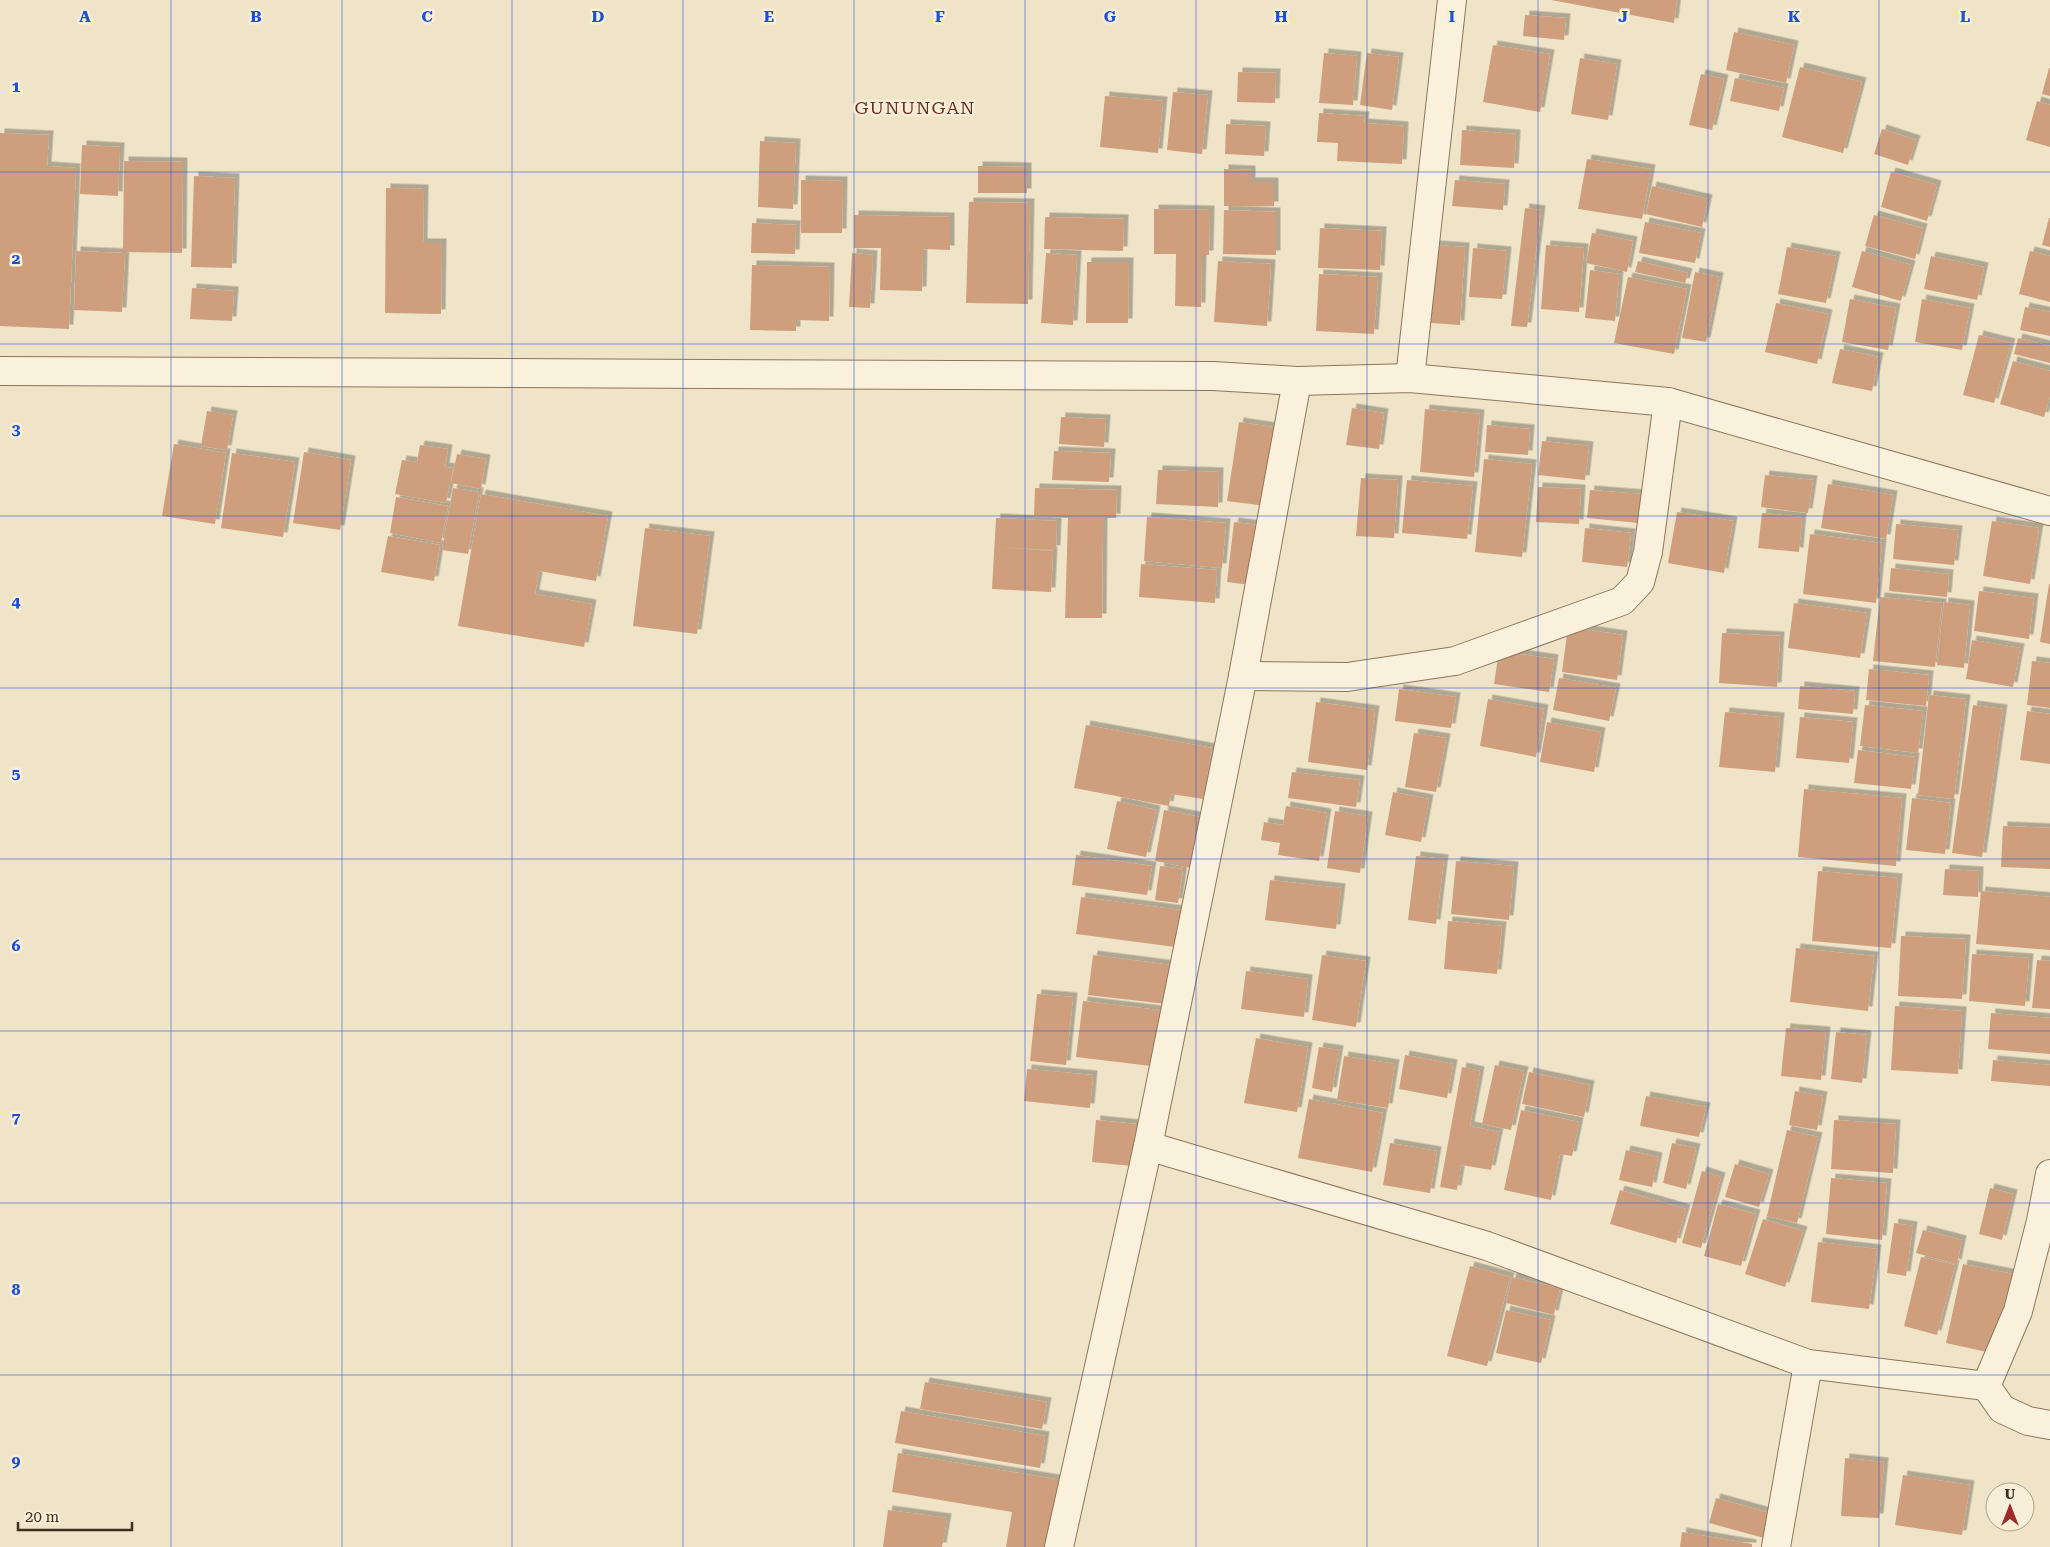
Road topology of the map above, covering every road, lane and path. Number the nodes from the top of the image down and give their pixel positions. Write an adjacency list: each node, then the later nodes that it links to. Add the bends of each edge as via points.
1 (1452, 0): 3 (street)
2 (0, 371): 4 (street, via 1213,376)
3 (1410, 378): 4 (street); 5 (street)
4 (1297, 381): 7 (street)
5 (1668, 402): 6 (street); 7 (street, via 1648,552 1640,582 1622,601 1454,661 1347,677)
6 (2050, 511)
7 (1243, 676): 8 (street)
8 (1148, 1146): 11 (street, via 1487,1246); 14 (street)
9 (2050, 1174): 10 (street)
10 (2046, 1222): 12 (street, via 2018,1311)
11 (1808, 1364): 12 (street); 15 (street)
12 (1986, 1386): 13 (street, via 2002,1408 2028,1421)
13 (2050, 1425)
14 (1059, 1547)
15 (1776, 1547)

